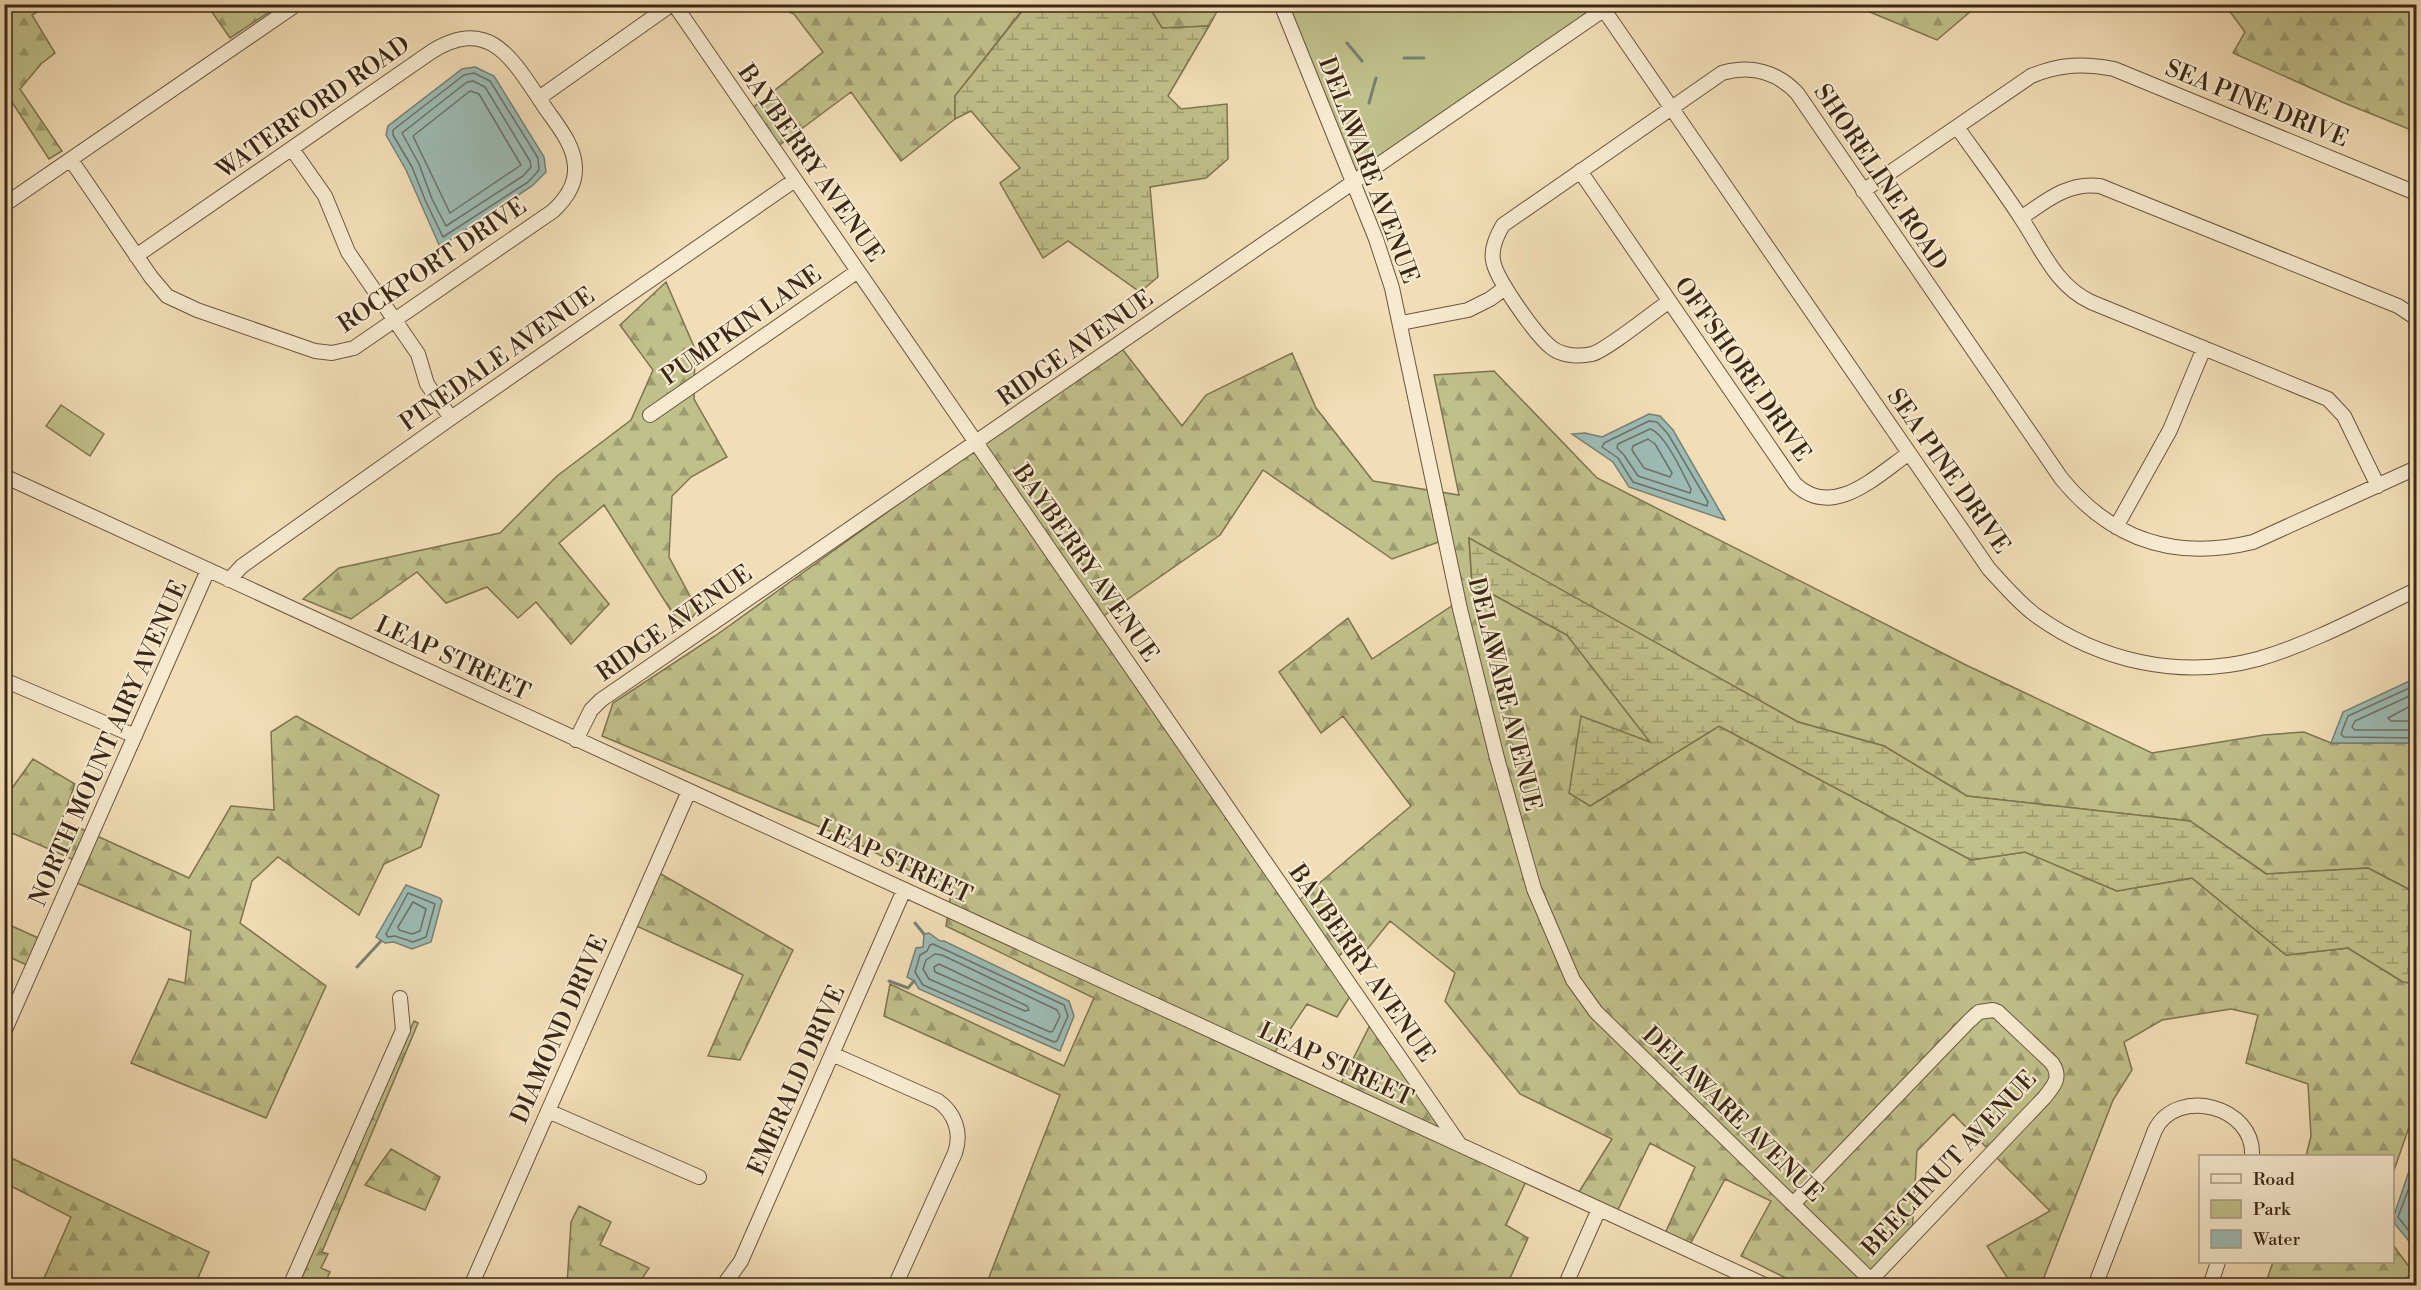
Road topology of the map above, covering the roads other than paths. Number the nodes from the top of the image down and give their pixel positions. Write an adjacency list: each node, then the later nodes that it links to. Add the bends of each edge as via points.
1 (297, 4): 9 (street)
2 (673, 4): 5 (street); 11 (street, BAYBERRY AVENUE)
3 (1281, 4): 12 (street, DELAWARE AVENUE)
4 (1608, 7): 6 (street, SEA PINE DRIVE); 12 (street, RIDGE AVENUE)
5 (539, 98): 8 (street, WATERFORD ROAD, via 502,50 479,39 457,39 431,52); 22 (street, ROCKPORT DRIVE, via 572,152 575,174 566,197 553,211)
6 (1671, 107): 10 (street, SHORELINE ROAD); 13 (street, SHORELINE ROAD, via 1722,74 1746,69 1770,74 1797,93); 28 (street, SEA PINE DRIVE)
7 (1957, 127): 13 (street, SEA PINE DRIVE); 14 (street, SEA PINE DRIVE, via 2031,76 2060,66 2088,64 2114,69); 16 (street)
8 (292, 149): 17 (street, WATERFORD ROAD); 22 (street, via 327,199 348,252)
9 (71, 160): 15 (street); 17 (street, ROCKPORT DRIVE)
10 (1580, 171): 19 (street, SHORELINE ROAD, via 1503,225 1493,261); 20 (street, OFFSHORE DRIVE)
11 (795, 180): 18 (street, BAYBERRY AVENUE); 26 (street, PINEDALE AVENUE)
12 (1353, 182): 23 (street, DELAWARE AVENUE, via 1385,264); 27 (street, RIDGE AVENUE)
13 (1863, 191): 32 (street, SHORELINE ROAD, via 2061,478 2083,503)
14 (2416, 193)
15 (4, 205)
16 (2021, 218): 21 (street, via 2068,188 2100,186 2398,306); 24 (street, via 2070,290)
17 (136, 256): 22 (street, ROCKPORT DRIVE, via 157,285 174,300 315,351 351,349)
18 (858, 271): 25 (street, PUMPKIN LANE); 27 (street, BAYBERRY AVENUE)
19 (1505, 288): 20 (street, SHORELINE ROAD, via 1541,337 1563,354 1594,354); 23 (street, via 1468,310)
20 (1668, 302): 28 (street, OFFSHORE DRIVE, via 1803,490 1820,498 1844,496)
21 (2416, 318)
22 (394, 320): 26 (street, via 420,358 427,384)
23 (1401, 323): 48 (street, DELAWARE AVENUE, via 1450,565 1497,758 1534,889 1566,966 1596,1012)
24 (2204, 348): 31 (street, via 2328,399 2344,416); 32 (street, via 2170,430)
25 (650, 416)
26 (451, 418): 34 (street, PINEDALE AVENUE, via 242,566)
27 (976, 443): 38 (street, RIDGE AVENUE, via 597,703); 45 (street, BAYBERRY AVENUE)
28 (1908, 454): 35 (street, SEA PINE DRIVE, via 2010,593 2058,630 2126,659 2190,668 2241,663 2286,649)
29 (2416, 468): 31 (street, SHORELINE ROAD)
30 (4, 476): 33 (street, LEAP STREET)
31 (2378, 486): 32 (street, SHORELINE ROAD, via 2253,542 2232,547 2168,547 2141,540)
32 (2116, 527)
33 (208, 570): 34 (street, LEAP STREET); 37 (street, NORTH MOUNT AIRY AVENUE)
34 (229, 580): 38 (street, LEAP STREET)
35 (2416, 591)
36 (4, 680): 37 (street)
37 (135, 736): 42 (street, NORTH MOUNT AIRY AVENUE)
38 (576, 740): 39 (street, LEAP STREET)
39 (689, 791): 40 (street, LEAP STREET); 44 (street, DIAMOND DRIVE)
40 (904, 890): 43 (street, EMERALD DRIVE); 45 (street, LEAP STREET)
41 (399, 998): 53 (street, via 403,1030)
42 (4, 1032)
43 (832, 1054): 55 (street, EMERALD DRIVE, via 741,1261); 56 (street, via 938,1101 957,1127 955,1153)
44 (548, 1111): 47 (street); 54 (street, DIAMOND DRIVE)
45 (1462, 1147): 49 (street, LEAP STREET)
46 (2252, 1155): 58 (street, via 2243,1125 2231,1116 2188,1105 2168,1113 2158,1123)
47 (699, 1177)
48 (1793, 1203): 51 (street, DELAWARE AVENUE); 51 (street, BEECHNUT AVENUE, via 1979,1012 1993,1010 2052,1063 2057,1075 2044,1098)
49 (1599, 1209): 52 (street, LEAP STREET); 57 (street)
50 (2218, 1263): 59 (street)
51 (1871, 1283)
52 (1765, 1285)
53 (291, 1286)
54 (471, 1286)
55 (723, 1286)
56 (895, 1286)
57 (1564, 1286)
58 (2095, 1286)
59 (2210, 1286)

